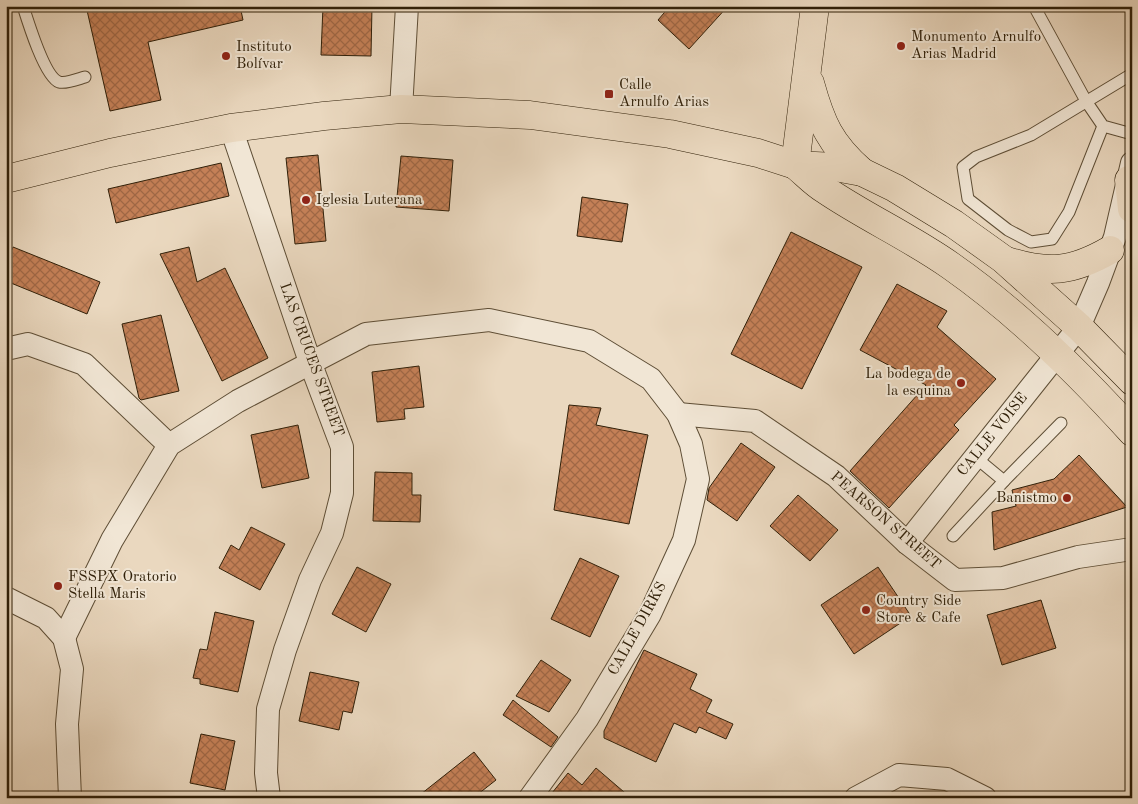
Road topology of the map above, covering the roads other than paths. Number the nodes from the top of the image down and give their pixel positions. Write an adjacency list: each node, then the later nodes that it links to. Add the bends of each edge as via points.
1 (23, 6): 7 (lane, via 52,79 61,83)
2 (407, 6): 9 (street)
3 (816, 6): 5 (main road)
4 (1034, 6): 8 (lane)
5 (807, 72): 13 (main road); 15 (main road, via 826,130 838,149)
6 (1132, 74): 8 (lane)
7 (85, 77)
8 (1086, 101): 10 (lane); 10 (lane, via 1030,135 976,157 963,167 968,199 1008,230 1031,242 1052,239 1069,212)
9 (401, 109): 11 (main road); 13 (main road, via 530,115 637,128 712,142)
10 (1103, 126): 12 (lane)
11 (231, 128): 16 (main road); 23 (street, LAS CRUCES STREET)
12 (1132, 134)
13 (795, 165): 15 (main road); 22 (main road, via 823,188 950,265 1019,319)
14 (1130, 171): 17 (main road); 18 (street, CALLE VOISE)
15 (862, 172): 19 (main road, via 925,206)
16 (6, 179)
17 (1132, 209)
18 (1110, 250): 19 (main road, via 1088,262 1057,269 1034,268); 20 (street, CALLE VOISE)
19 (1003, 259): 20 (main road)
20 (1079, 327): 22 (street, CALLE VOISE); 24 (main road)
21 (6, 348): 28 (street, via 28,344 84,364)
22 (1057, 354): 27 (main road); 29 (street, CALLE VOISE)
23 (310, 362): 25 (street, CALLE DIRKS, via 366,334 489,320 589,341 651,379); 28 (street, CALLE DIRKS, via 238,401); 37 (street, LAS CRUCES STREET, via 342,447 342,493 332,533 310,580 268,709 266,773)
24 (1132, 381)
25 (678, 414): 32 (street, PEARSON STREET, via 755,421 836,476); 38 (street, CALLE DIRKS, via 691,444 698,479 684,540 650,614 587,718)
26 (1061, 423): 30 (lane)
27 (1132, 432)
28 (169, 445): 35 (street, via 112,540)
29 (975, 457): 30 (lane); 32 (street, CALLE VOISE)
30 (1004, 481): 31 (lane)
31 (953, 536)
32 (907, 543): 33 (street, PEARSON STREET, via 955,580 1003,578 1078,557)
33 (1132, 549)
34 (6, 598): 35 (street, via 46,618)
35 (64, 638): 36 (street, via 72,669 67,724)
36 (70, 798)
37 (269, 798)
38 (530, 798)
39 (856, 798): 40 (street, via 899,776 947,778)
40 (986, 798)

